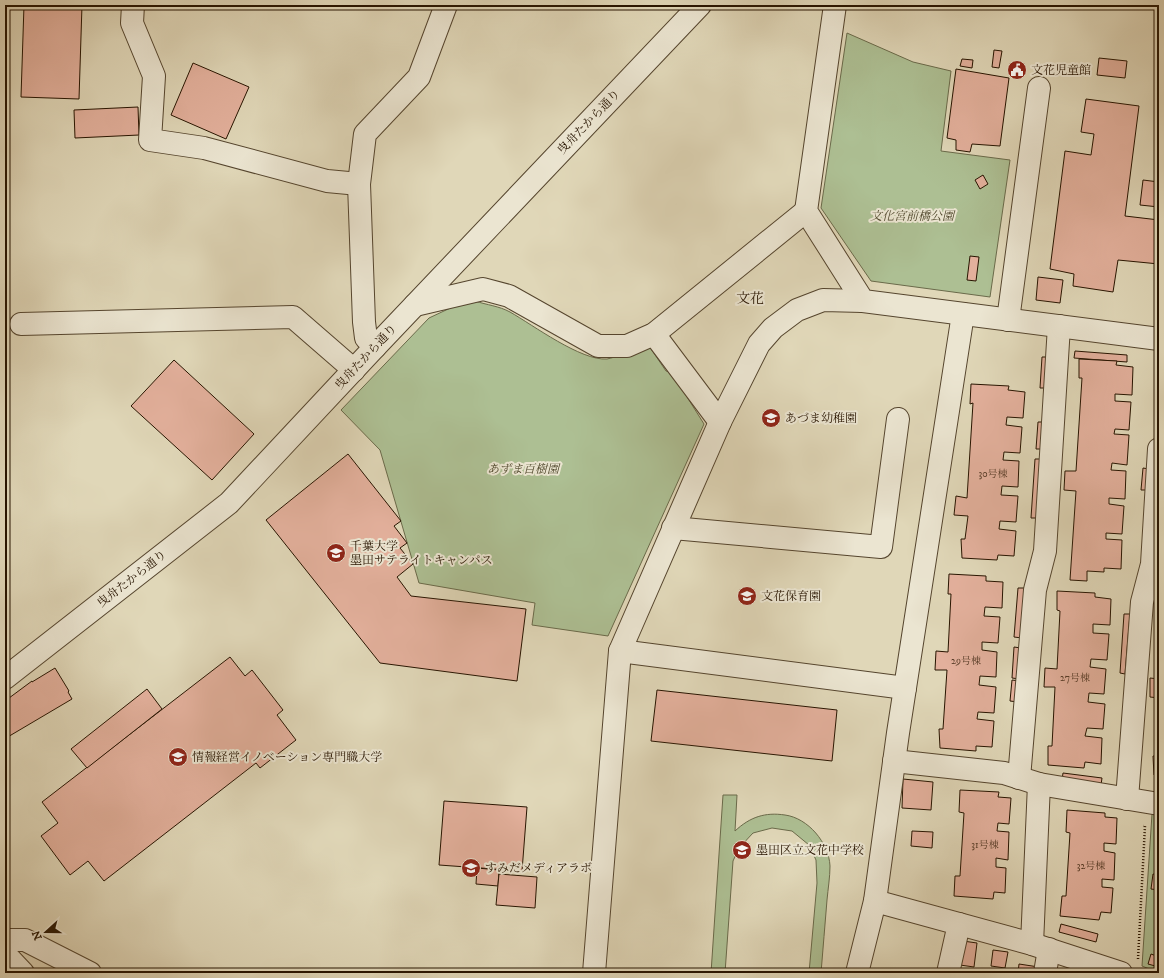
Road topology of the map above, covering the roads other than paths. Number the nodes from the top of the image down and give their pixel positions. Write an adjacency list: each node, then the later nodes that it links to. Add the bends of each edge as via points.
1 (133, 5): 6 (street, via 132,23 154,76 150,140 204,148 328,181)
2 (446, 5): 6 (street, via 419,78 365,134)
3 (700, 5): 9 (street, 曳舟たから通り)
4 (835, 5): 7 (street)
5 (1039, 88): 11 (street)
6 (359, 184): 16 (street, via 364,322 366,338)
7 (806, 211): 8 (street); 14 (street)
8 (863, 301): 10 (street); 19 (street, via 823,300 797,310 774,328 759,344)
9 (415, 305): 14 (street, via 483,289 509,296 598,346 627,346); 16 (street, 曳舟たから通り)
10 (963, 314): 11 (street); 24 (street)
11 (1008, 320): 13 (street)
12 (21, 324): 17 (street, via 293,317)
13 (1059, 326): 15 (street); 26 (street, via 1045,551 1035,590)
14 (654, 334): 19 (street)
15 (1159, 339)
16 (375, 347): 17 (street, 曳舟たから通り)
17 (354, 370): 23 (street, 曳舟たから通り, via 229,503)
18 (898, 419): 21 (street, via 881,546)
19 (720, 422): 21 (street)
20 (1159, 449): 27 (street, via 1152,564 1142,602)
21 (673, 528): 22 (street)
22 (620, 651): 24 (street); 36 (street)
23 (5, 678)
24 (905, 688): 25 (street)
25 (894, 761): 26 (street, via 1004,773); 29 (street)
26 (1029, 781): 27 (street); 32 (street)
27 (1127, 799): 28 (street)
28 (1159, 804)
29 (875, 901): 30 (street); 37 (street)
30 (959, 924): 32 (street); 38 (street)
31 (5, 940): 35 (street, via 25,940)
32 (1040, 947): 39 (street); 40 (street)
33 (5, 954): 34 (street)
34 (23, 973)
35 (90, 973)
36 (594, 973)
37 (857, 973)
38 (948, 973)
39 (1045, 973)
40 (1121, 973)

